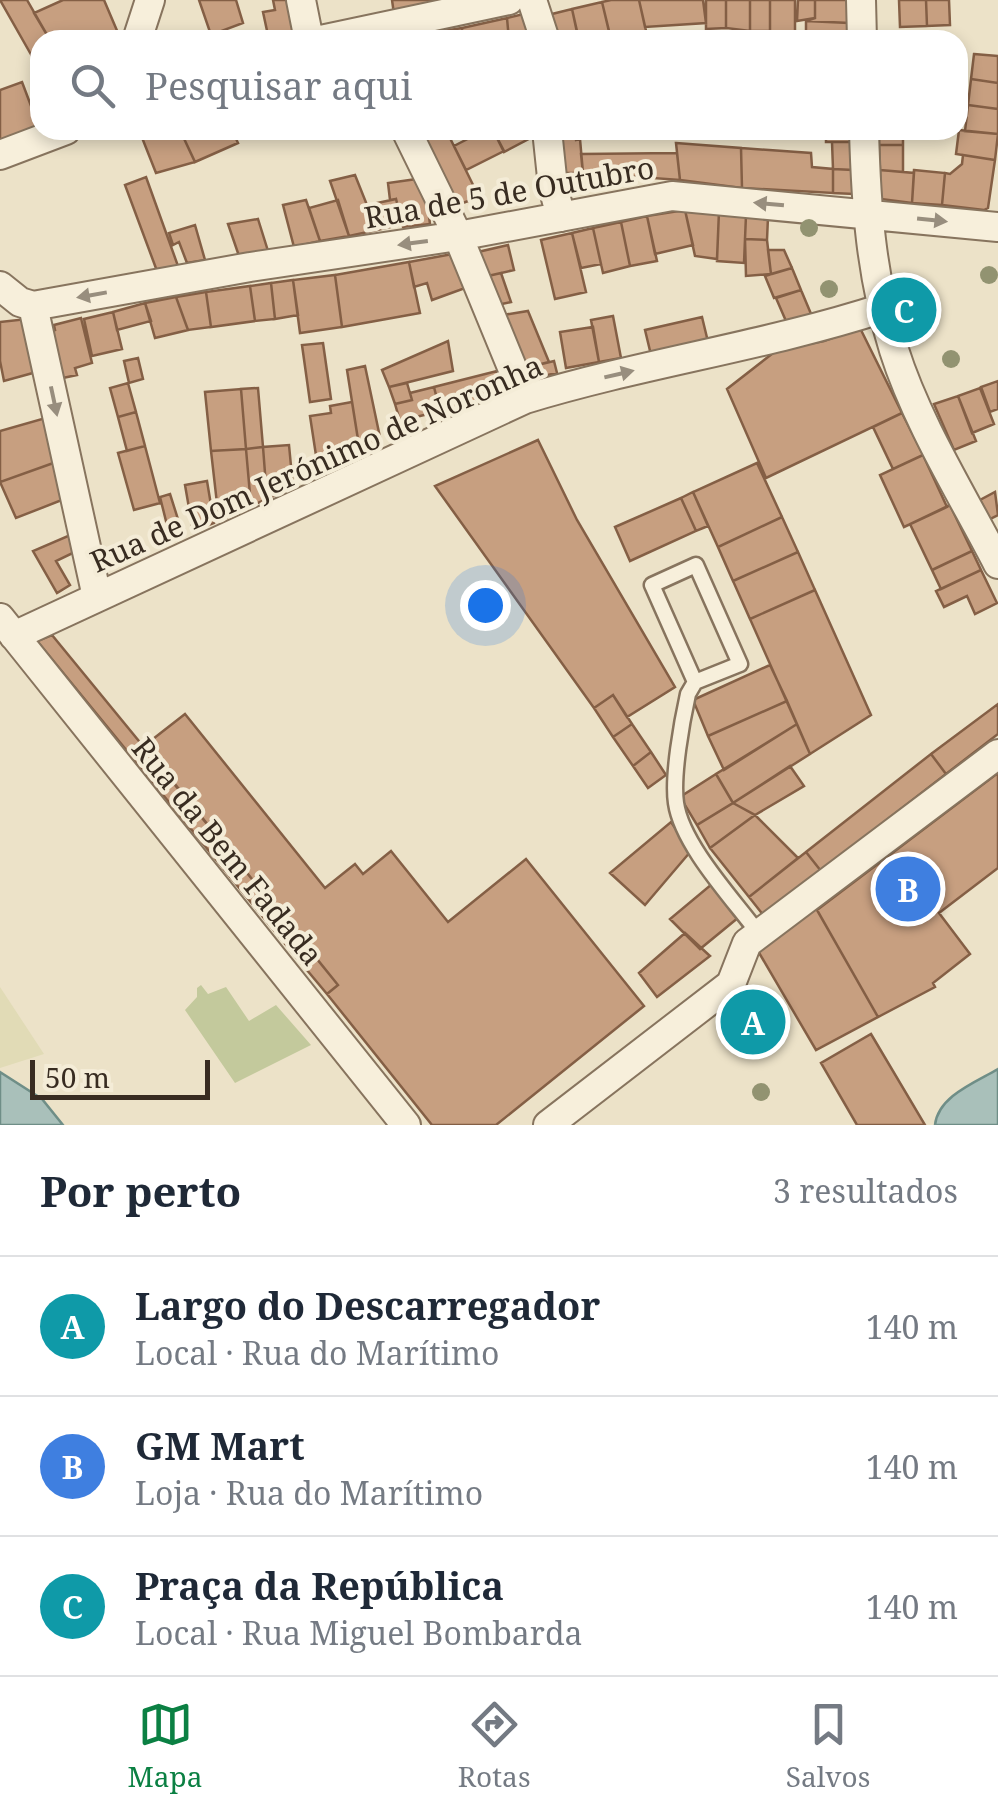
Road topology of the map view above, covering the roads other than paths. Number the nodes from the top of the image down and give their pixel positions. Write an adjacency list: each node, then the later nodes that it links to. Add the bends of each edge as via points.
1 (150, 0): 6 (street)
2 (301, 0): 7 (street)
3 (509, 0): 8 (street)
4 (532, 0): 9 (street)
5 (861, 0): 10 (street)
6 (140, 30)
7 (307, 30)
8 (385, 30)
9 (542, 30)
10 (862, 30)
11 (40, 140): 15 (street)
12 (411, 140): 19 (street)
13 (548, 140): 17 (street)
14 (864, 140): 16 (street)
15 (0, 155)
16 (866, 214): 17 (street, Rua de 5 de Outubro, one-way to 17, via 672,196); 18 (street, Rua de 5 de Outubro, one-way to 18); 22 (street)
17 (560, 216): 19 (street, Rua de 5 de Outubro)
18 (997, 216)
19 (458, 236): 21 (street, Rua de 5 de Outubro, one-way to 21); 23 (street)
20 (0, 286): 21 (street)
21 (34, 306): 25 (street, one-way to 25)
22 (883, 308): 23 (street, Rua de Dom Jerónimo de Noronha, one-way to 22, via 817,330); 24 (street, via 908,386)
23 (525, 399): 25 (street, Rua de Dom Jerónimo de Noronha)
24 (998, 564)
25 (97, 597): 26 (street, Rua de Dom Jerónimo de Noronha)
26 (7, 627): 30 (street, Rua da Bem Fadada)
27 (695, 682): 27 (lane, via 740,664 696,566 652,585); 29 (lane, via 681,725 676,804 695,846)
28 (998, 754): 29 (street)
29 (759, 934): 31 (street, via 747,944 731,984)
30 (406, 1125)
31 (548, 1125)

